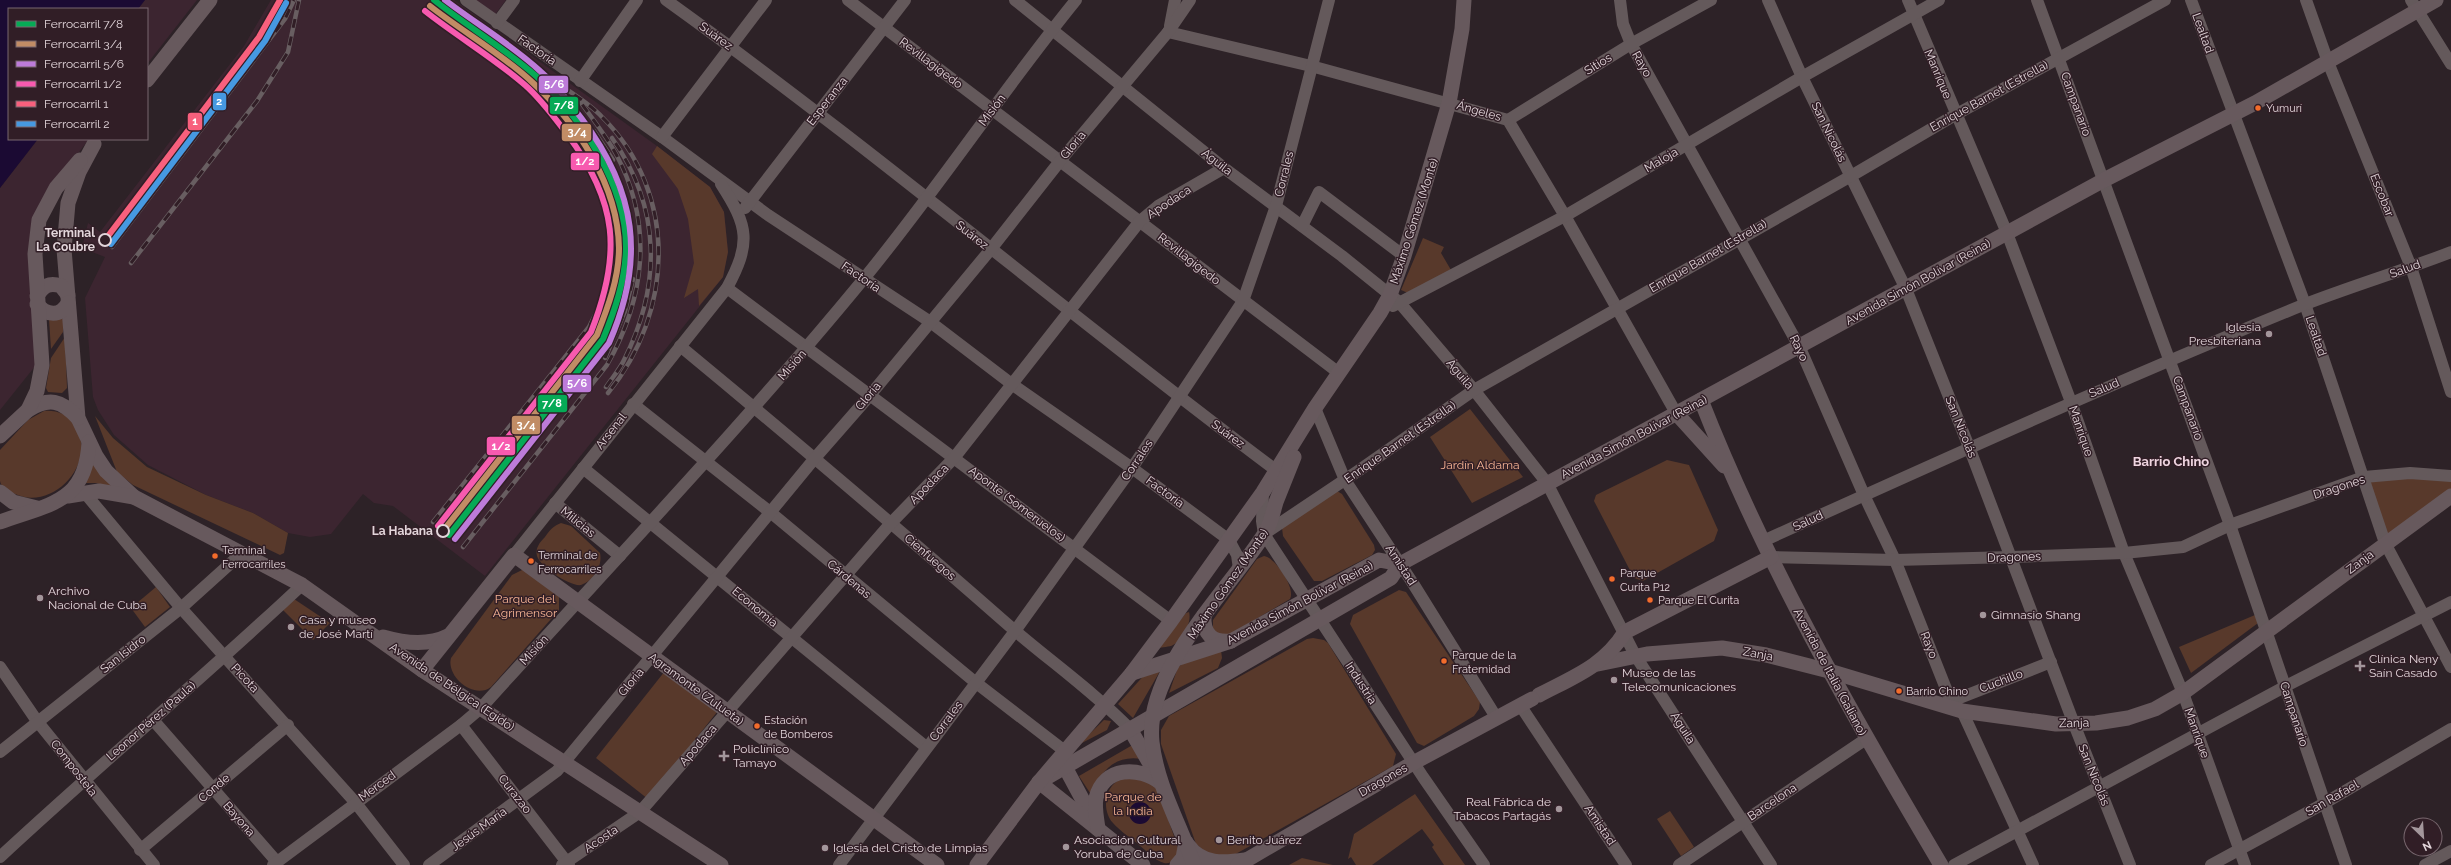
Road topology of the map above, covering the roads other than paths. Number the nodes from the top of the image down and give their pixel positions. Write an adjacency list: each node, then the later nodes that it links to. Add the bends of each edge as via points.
1 (210, 0): 38 (main road)
2 (466, 0): 27 (street, Factoría)
3 (514, 0): 27 (street)
4 (637, 0): 39 (street)
5 (666, 0): 32 (street, Suárez)
6 (766, 0): 32 (street)
7 (848, 0): 28 (street, Revillagigedo)
8 (905, 0): 28 (street, Esperanza)
9 (1015, 0): 29 (street, Águila)
10 (1076, 0): 29 (street, Misión)
11 (1175, 0): 30 (street)
12 (1190, 0): 30 (street, Gloria)
13 (1329, 0): 36 (street, Corrales)
14 (1464, 0): 41 (main road, Máximo Gómez (Monte), via 1462,29)
15 (1620, 0): 31 (street, Rayo, via 1623,24)
16 (1711, 0): 31 (street, Sitios)
17 (1768, 0): 37 (street, San Nicolás)
18 (1908, 0): 26 (street, Manrique)
19 (1939, 0): 26 (street, Maloja)
20 (2036, 0): 33 (street, Campanario)
21 (2165, 0): 33 (street, Enrique Barnet (Estrella))
22 (2191, 0): 45 (street, Lealtad)
23 (2306, 0): 34 (street, Escobar)
24 (2436, 0): 25 (main road, Avenida Simón Bolívar (Reina))
25 (2414, 6): 34 (main road, Avenida Simón Bolívar (Reina)); 35 (street)
26 (1913, 14): 37 (street, Maloja); 44 (street, Manrique)
27 (497, 23): 39 (street, Factoría)
28 (884, 27): 42 (street, Revillagigedo); 43 (street, Esperanza)
29 (1052, 30): 40 (street, Águila); 42 (street, Misión)
30 (1169, 31): 36 (street, Ángeles); 40 (street, Gloria)
31 (1631, 44): 46 (street, Sitios); 49 (street, Rayo)
32 (731, 46): 43 (street, Suárez); 47 (street)
33 (2058, 57): 44 (street, Enrique Barnet (Estrella)); 54 (street, Campanario)
34 (2328, 62): 45 (main road, Avenida Simón Bolívar (Reina)); 67 (street, Escobar)
35 (2451, 64)
36 (1311, 66): 41 (street, Ángeles); 57 (street, Corrales)
37 (1802, 77): 49 (street, Maloja); 52 (street, San Nicolás)
38 (148, 79)
39 (580, 81): 47 (street, Factoría)
40 (1123, 86): 50 (street, Gloria); 51 (street, Águila)
41 (1449, 103): 46 (street, Ángeles); 66 (main road, Máximo Gómez (Monte))
42 (993, 110): 50 (street, Revillagigedo); 55 (street, Misión)
43 (817, 113): 55 (street, Suárez); 56 (street, Esperanza)
44 (1955, 114): 52 (street, Enrique Barnet (Estrella)); 62 (street, Manrique)
45 (2233, 115): 54 (main road, Avenida Simón Bolívar (Reina)); 75 (street, Lealtad)
46 (1508, 120): 59 (street, Ángeles)
47 (662, 137): 53 (street, Factoría)
48 (96, 142): 72 (main road, via 79,172 68,203 64,249); 73 (main road, via 56,188 39,220 35,254)
49 (1688, 145): 59 (street, Maloja); 63 (street, Rayo)
50 (1060, 161): 60 (street, Revillagigedo); 64 (street, Gloria)
51 (1224, 168): 57 (street, Águila); 60 (street, Apodaca, via 1158,206)
52 (1851, 176): 63 (street, Enrique Barnet (Estrella)); 70 (street, San Nicolás)
53 (717, 178): 56 (street, Factoría); 58 (street, Arsenal)
54 (2104, 180): 62 (main road, Avenida Simón Bolívar (Reina)); 82 (street, Campanario)
55 (926, 199): 64 (street, Suárez); 68 (street, Misión)
56 (749, 202): 58 (street, Esperanza); 68 (street, Factoría)
57 (1276, 206): 61 (street, Águila); 74 (street, Corrales)
58 (740, 216): 69 (street, Arsenal, via 744,249)
59 (1565, 216): 71 (street, Maloja); 76 (street, Ángeles)
60 (1140, 220): 74 (street, Revillagigedo); 77 (street, Apodaca)
61 (1302, 226): 66 (street, via 1319,192); 71 (street, Águila)
62 (2007, 233): 70 (main road, Avenida Simón Bolívar (Reina)); 90 (street, Manrique)
63 (1740, 238): 76 (street, Enrique Barnet (Estrella)); 81 (street, Rayo)
64 (991, 249): 77 (street, Suárez); 78 (street, Gloria)
65 (2451, 252): 67 (street, Salud)
66 (1404, 256): 71 (main road, Máximo Gómez (Monte))
67 (2411, 267): 75 (street, Salud); 86 (street, Escobar)
68 (864, 278): 78 (street, Factoría); 80 (street, Misión)
69 (727, 288): 79 (street, Arsenal); 80 (street, Aponte (Someruelos))
70 (1906, 289): 81 (main road, Avenida Simón Bolívar (Reina)); 99 (street, San Nicolás)
71 (1394, 298): 83 (main road, Máximo Gómez (Monte), via 1380,313); 85 (street, Águila)
72 (68, 299): 73 (main road, via 61,311 53,314 46,312); 73 (main road, via 61,286 51,284 42,288); 96 (main road)
73 (37, 300): 93 (main road, via 42,365 38,392)
74 (1243, 301): 83 (street, Revillagigedo); 88 (street, Corrales)
75 (2305, 304): 82 (street, Salud); 108 (street, Lealtad)
76 (1616, 309): 85 (street, Enrique Barnet (Estrella)); 94 (street, Ángeles)
77 (1070, 312): 84 (street, Apodaca); 88 (street, Suárez)
78 (929, 321): 84 (street, Factoría); 87 (street, Gloria)
79 (680, 346): 91 (street, Arsenal); 92 (street, Cienfuegos)
80 (806, 348): 87 (street, Aponte (Someruelos)); 92 (street, Misión)
81 (1800, 348): 89 (main road, Avenida Simón Bolívar (Reina)); 115 (street, Rayo)
82 (2170, 360): 90 (street, Salud); 124 (street, Campanario)
83 (1339, 373): 95 (main road, Máximo Gómez (Monte))
84 (1013, 385): 101 (street, Apodaca); 104 (street, Factoría)
85 (1474, 390): 109 (street, Enrique Barnet (Estrella)); 110 (street, Águila)
86 (2451, 392)
87 (871, 394): 100 (street, Gloria); 101 (street, Aponte (Someruelos))
88 (1180, 397): 104 (street, Corrales); 105 (street, Suárez)
89 (1701, 400): 94 (main road, Avenida Simón Bolívar (Reina)); 106 (main road, Avenida de Italia (Galiano))
90 (2071, 402): 99 (street, Salud); 131 (street, Manrique)
91 (633, 404): 102 (street, Cárdenas); 103 (street, Arsenal)
92 (755, 407): 100 (street, Cienfuegos); 102 (street, Misión)
93 (28, 410): 96 (main road, via 47,401 54,402 63,405); 97 (main road)
94 (1676, 413): 106 (main road, Avenida de Italia (Galiano)); 110 (main road, Avenida Simón Bolívar (Reina))
95 (1312, 414): 105 (main road, Máximo Gómez (Monte)); 109 (street, Amistad); 125 (main road, Máximo Gómez (Monte))
96 (78, 418): 98 (main road, Avenida de Bélgica (Egido))
97 (0, 436)
98 (89, 442): 114 (main road, via 84,473 79,484); 117 (main road, Avenida de Bélgica (Egido), via 106,471)
99 (1969, 447): 115 (street, Salud); 135 (street, San Nicolás)
100 (814, 458): 120 (street, Gloria); 123 (street, Cienfuegos)
101 (954, 458): 123 (street, Apodaca); 129 (street, Aponte (Someruelos))
102 (706, 461): 120 (street, Cárdenas); 122 (street, Misión)
103 (583, 468): 118 (street, Arsenal); 122 (street, Economía)
104 (1132, 468): 126 (street, Factoría); 129 (street, Corrales)
105 (1277, 471): 113 (main road, Máximo Gómez (Monte))
106 (1730, 473): 127 (main road, Avenida de Italia (Galiano))
107 (2451, 476): 108 (street, Dragones, via 2410,474)
108 (2364, 478): 124 (street, Dragones); 128 (street, Lealtad)
109 (1345, 480): 125 (street, Enrique Barnet (Estrella)); 137 (street, Amistad)
110 (1547, 483): 137 (main road, Avenida Simón Bolívar (Reina)); 151 (street, Águila)
111 (0, 492): 119 (main road, via 13,502)
112 (84, 492): 114 (main road, Avenida de Bélgica (Egido)); 117 (main road, Avenida de Bélgica (Egido), via 99,491); 145 (street, Picota)
113 (1263, 492): 125 (street, Industria); 126 (main road, Máximo Gómez (Monte))
114 (68, 496): 119 (main road, Avenida de Bélgica (Egido))
115 (1864, 496): 127 (street, Salud); 136 (street, Rayo)
116 (2451, 496): 128 (main road, Zanja)
117 (134, 497): 130 (main road, Avenida de Bélgica (Egido))
118 (555, 503): 132 (street, Arsenal); 133 (street, Milicias)
119 (37, 508): 121 (main road, Avenida de Bélgica (Egido))
120 (770, 512): 139 (street, Cárdenas); 140 (street, Gloria)
121 (0, 522)
122 (651, 522): 133 (street, Misión); 140 (street, Economía)
123 (892, 523): 139 (street, Apodaca); 150 (street, Cienfuegos)
124 (2230, 525): 131 (street, Dragones, via 2183,546); 152 (street, Campanario)
125 (1264, 534): 138 (main road, Máximo Gómez (Monte)); 142 (street, Industria)
126 (1229, 540): 138 (street, Factoría, via 1237,555); 149 (main road, Máximo Gómez (Monte))
127 (1763, 541): 134 (main road, Avenida de Italia (Galiano))
128 (2385, 543): 147 (street, Lealtad); 152 (main road, Zanja)
129 (1074, 547): 149 (street, Aponte (Someruelos)); 150 (street, Corrales)
130 (242, 553): 141 (main road, Avenida de Bélgica (Egido)); 145 (street, San Isidro)
131 (2124, 553): 135 (street, Dragones); 170 (street, Manrique)
132 (514, 555): 143 (main road, Agramonte (Zulueta)); 154 (main road, Arsenal)
133 (620, 556): 143 (street, Misión)
134 (1771, 557): 136 (street, Dragones); 151 (main road, Dragones); 166 (main road, Avenida de Italia (Galiano))
135 (2012, 557): 136 (street, Dragones); 161 (street, San Nicolás)
136 (1894, 560): 173 (street, Rayo)
137 (1400, 564): 142 (main road, Avenida Simón Bolívar (Reina), via 1379,560); 148 (main road, Avenida Simón Bolívar (Reina), via 1391,578); 177 (street, Amistad)
138 (1238, 569): 146 (main road, Máximo Gómez (Monte))
139 (845, 576): 155 (street, Apodaca); 168 (street, Cárdenas)
140 (718, 577): 155 (street, Economía); 159 (street, Gloria)
141 (302, 585): 153 (main road, Avenida de Bélgica (Egido)); 158 (street, Leonor Pérez (Paula))
142 (1307, 600): 148 (street, Industria); 156 (main road, Avenida Simón Bolívar (Reina))
143 (579, 602): 159 (main road, Agramonte (Zulueta)); 174 (street, Misión)
144 (2451, 602): 147 (street)
145 (181, 608): 158 (street, Picota); 178 (street, San Isidro)
146 (1204, 615): 156 (main road, via 1205,630 1209,636 1221,642); 160 (main road, Máximo Gómez (Monte))
147 (2424, 616): 164 (street, Lealtad); 169 (street)
148 (1319, 619): 176 (main road, Avenida Simón Bolívar (Reina)); 191 (street, Industria)
149 (1171, 621): 167 (main road, Máximo Gómez (Monte))
150 (1015, 631): 168 (street, Corrales); 172 (street, Cienfuegos)
151 (1624, 632): 157 (street, Águila); 162 (main road, Dragones, via 1615,649)
152 (2266, 632): 169 (street, Campanario); 170 (main road, Zanja)
153 (376, 635): 154 (main road, via 407,643 438,641); 165 (main road, Avenida de Bélgica (Egido))
154 (448, 636): 165 (main road, Arsenal)
155 (792, 637): 175 (street, Apodaca); 187 (street, Economía)
156 (1230, 641): 160 (main road, Avenida Simón Bolívar (Reina))
157 (1635, 655): 162 (main road, Dragones); 166 (main road, Zanja, via 1722,648 1766,655); 203 (street, Águila)
158 (225, 657): 179 (street, Leonor Pérez (Paula)); 181 (street, Picota)
159 (652, 657): 175 (main road, Agramonte (Zulueta)); 190 (street, Gloria)
160 (1177, 658): 167 (main road, Avenida Simón Bolívar (Reina)); 176 (main road, Máximo Gómez (Monte), via 1157,698)
161 (2051, 662): 173 (street, Cuchillo); 180 (street, San Nicolás)
162 (1598, 664): 171 (main road, Dragones)
163 (0, 667): 178 (street, Compostela)
164 (2451, 667)
165 (422, 670): 174 (main road, Avenida de Bélgica (Egido))
166 (1830, 671): 173 (main road, Zanja); 186 (main road, Avenida de Italia (Galiano))
167 (1132, 674): 172 (main road, Máximo Gómez (Monte))
168 (975, 682): 187 (street, Corrales); 189 (street, Cárdenas)
169 (2286, 686): 185 (street); 200 (street, Campanario)
170 (2183, 693): 180 (main road, Zanja, via 2155,709 2136,716 2114,721); 185 (street, Manrique)
171 (1530, 700): 177 (main road, Dragones); 225 (street, Amistad)
172 (1105, 705): 183 (street, Cienfuegos); 189 (main road, Máximo Gómez (Monte))
173 (1956, 707): 180 (main road, Zanja, via 2032,722); 205 (street, Rayo)
174 (481, 708): 182 (street, Merced); 190 (main road, Avenida de Bélgica (Egido))
175 (727, 711): 201 (street, Apodaca); 202 (main road, Agramonte (Zulueta))
176 (1152, 716): 183 (main road, Máximo Gómez (Monte)); 195 (main road, via 1152,742)
177 (1496, 717): 191 (main road, Dragones)
178 (37, 721): 188 (street, San Isidro); 193 (street, Compostela)
179 (154, 721): 193 (street, Leonor Pérez (Paula)); 197 (street, Bayona)
180 (2074, 724): 196 (street, San Nicolás)
181 (288, 725): 197 (street, Conde); 199 (street, Picota)
182 (461, 725): 198 (street, Curazao); 199 (street, Merced)
183 (1130, 729): 192 (main road, Máximo Gómez (Monte)); 195 (main road, Cienfuegos)
184 (2451, 729): 200 (street, San Rafael)
185 (2198, 735): 196 (street); 207 (street, Manrique)
186 (1866, 739): 203 (street, Barcelona); 228 (main road, Avenida de Italia (Galiano))
187 (926, 747): 202 (street, Corrales)
188 (0, 752)
189 (1066, 752): 192 (main road); 194 (main road, Máximo Gómez (Monte))
190 (565, 761): 198 (street, Jesús María, via 557,771); 201 (main road, Avenida de Bélgica (Egido))
191 (1413, 763): 212 (main road, Dragones); 224 (street, Industria)
192 (1065, 767): 194 (main road, Máximo Gómez (Monte)); 204 (main road)
193 (82, 780): 208 (street, Compostela); 210 (street, Leonor Pérez (Paula))
194 (1039, 782): 204 (main road); 220 (main road, Máximo Gómez (Monte))
195 (1161, 783): 204 (main road, via 1139,771 1125,772 1107,780 1096,797); 206 (main road)
196 (2099, 786): 205 (street); 231 (street, San Nicolás)
197 (213, 789): 208 (street, Conde); 211 (street, Bayona)
198 (520, 800): 213 (street, Curazao); 216 (street, Jesús María)
199 (355, 802): 211 (street, Merced); 215 (street, Picota)
200 (2323, 804): 207 (street, San Rafael); 234 (street, Campanario)
201 (640, 812): 213 (street, Acosta); 217 (main road, Avenida de Bélgica (Egido))
202 (874, 817): 218 (street, Corrales); 219 (main road, Agramonte (Zulueta))
203 (1744, 821): 226 (street, Barcelona); 227 (street, Águila)
204 (1098, 829): 221 (main road)
205 (2016, 830): 229 (street); 230 (street, Rayo)
206 (1186, 842): 212 (main road, via 1198,855 1211,861); 222 (main road, via 1183,858); 223 (main road)
207 (2240, 849): 232 (street, San Rafael); 233 (street, Manrique)
208 (140, 850): 214 (street, Compostela)
209 (2451, 851): 235 (street)
210 (0, 857)
211 (275, 863)
212 (1241, 863)
213 (565, 864)
214 (154, 865)
215 (404, 865)
216 (430, 865)
217 (721, 865)
218 (839, 865)
219 (937, 865)
220 (977, 865)
221 (1143, 865)
222 (1177, 865)
223 (1194, 865)
224 (1484, 865)
225 (1626, 865)
226 (1679, 865)
227 (1771, 865)
228 (1941, 865)
229 (1954, 865)
230 (2033, 865)
231 (2130, 865)
232 (2211, 865)
233 (2245, 865)
234 (2346, 865)
235 (2425, 865)

